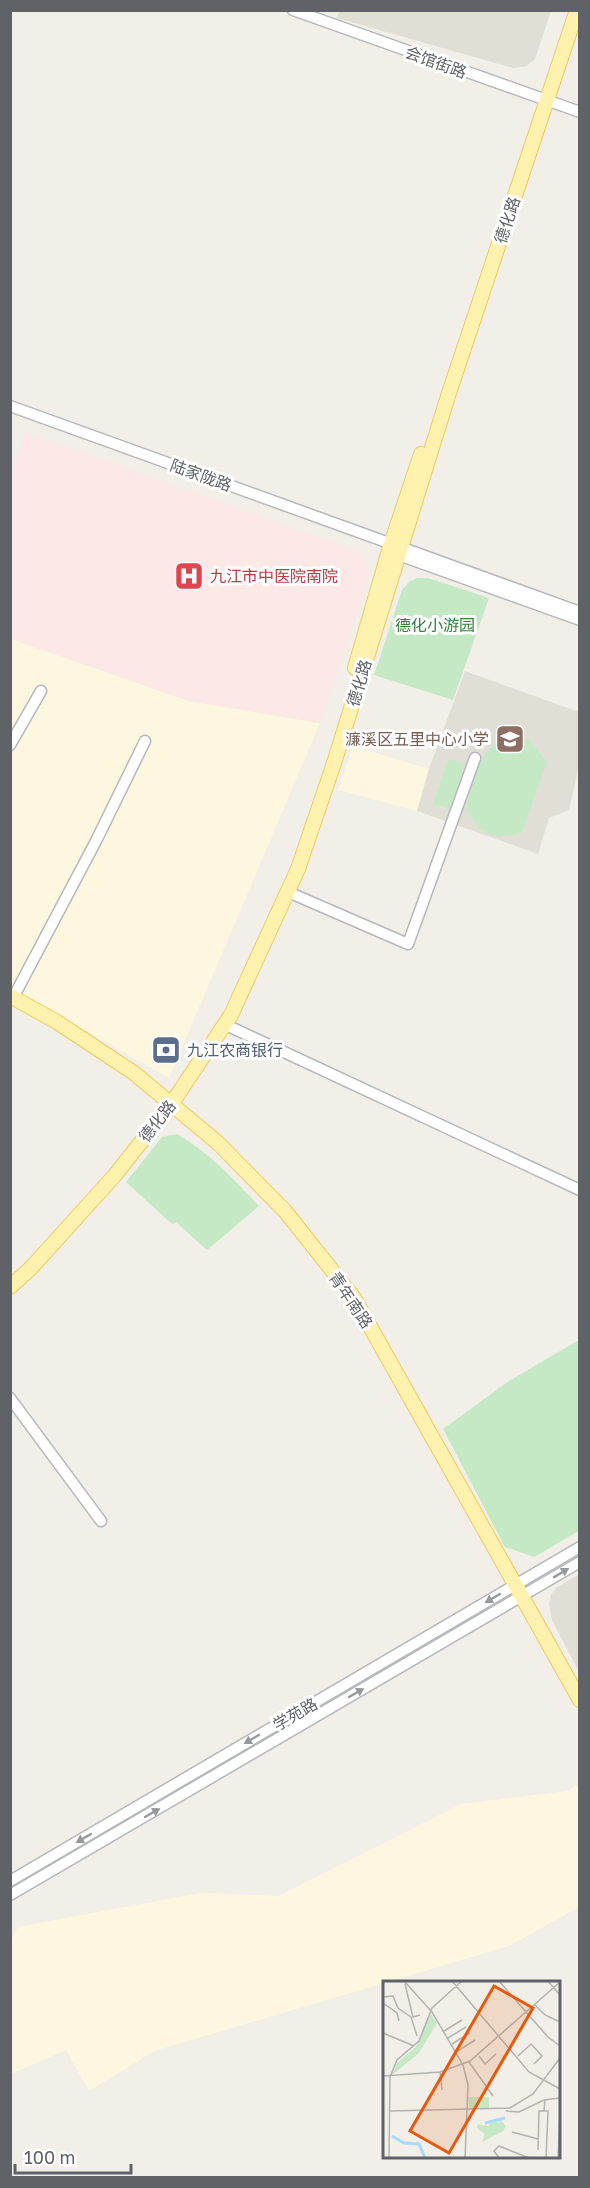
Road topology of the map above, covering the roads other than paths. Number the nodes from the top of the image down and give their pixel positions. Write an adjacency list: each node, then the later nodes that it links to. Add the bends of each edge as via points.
1 (293, 10): 4 (street, 会馆街路)
2 (567, 10): 4 (main road, 德化路)
3 (577, 10): 4 (main road, 德化路)
4 (542, 100): 5 (street, 会馆街路); 7 (main road, 德化路)
5 (579, 112)
6 (10, 406): 7 (street, 陆家陇路)
7 (395, 550): 8 (street); 9 (street); 14 (main road, 德化路, via 334,763); 17 (main road, 德化路, via 290,868 224,1008)
8 (579, 612)
9 (579, 620)
10 (41, 690): 12 (street)
11 (145, 741): 15 (street)
12 (10, 745)
13 (475, 758): 14 (street, via 408,944)
14 (288, 892): 16 (main road, 德化路)
15 (12, 997): 17 (main road, 青年南路, via 86,1041)
16 (224, 1024): 17 (main road, 德化路); 18 (street)
17 (169, 1100): 19 (main road, 德化路); 20 (main road, 德化路, via 115,1175); 25 (main road, 青年南路, via 285,1211 354,1298)
18 (579, 1190)
19 (10, 1275)
20 (10, 1287)
21 (10, 1398): 22 (street)
22 (101, 1521)
23 (579, 1548): 25 (street, 学苑路)
24 (579, 1562): 25 (street, 学苑路, one-way to 24)
25 (518, 1591): 26 (main road, 青年南路); 27 (street, 学苑路, one-way to 27); 28 (street, 学苑路, one-way to 25)
26 (579, 1700)
27 (10, 1881)
28 (10, 1895)

